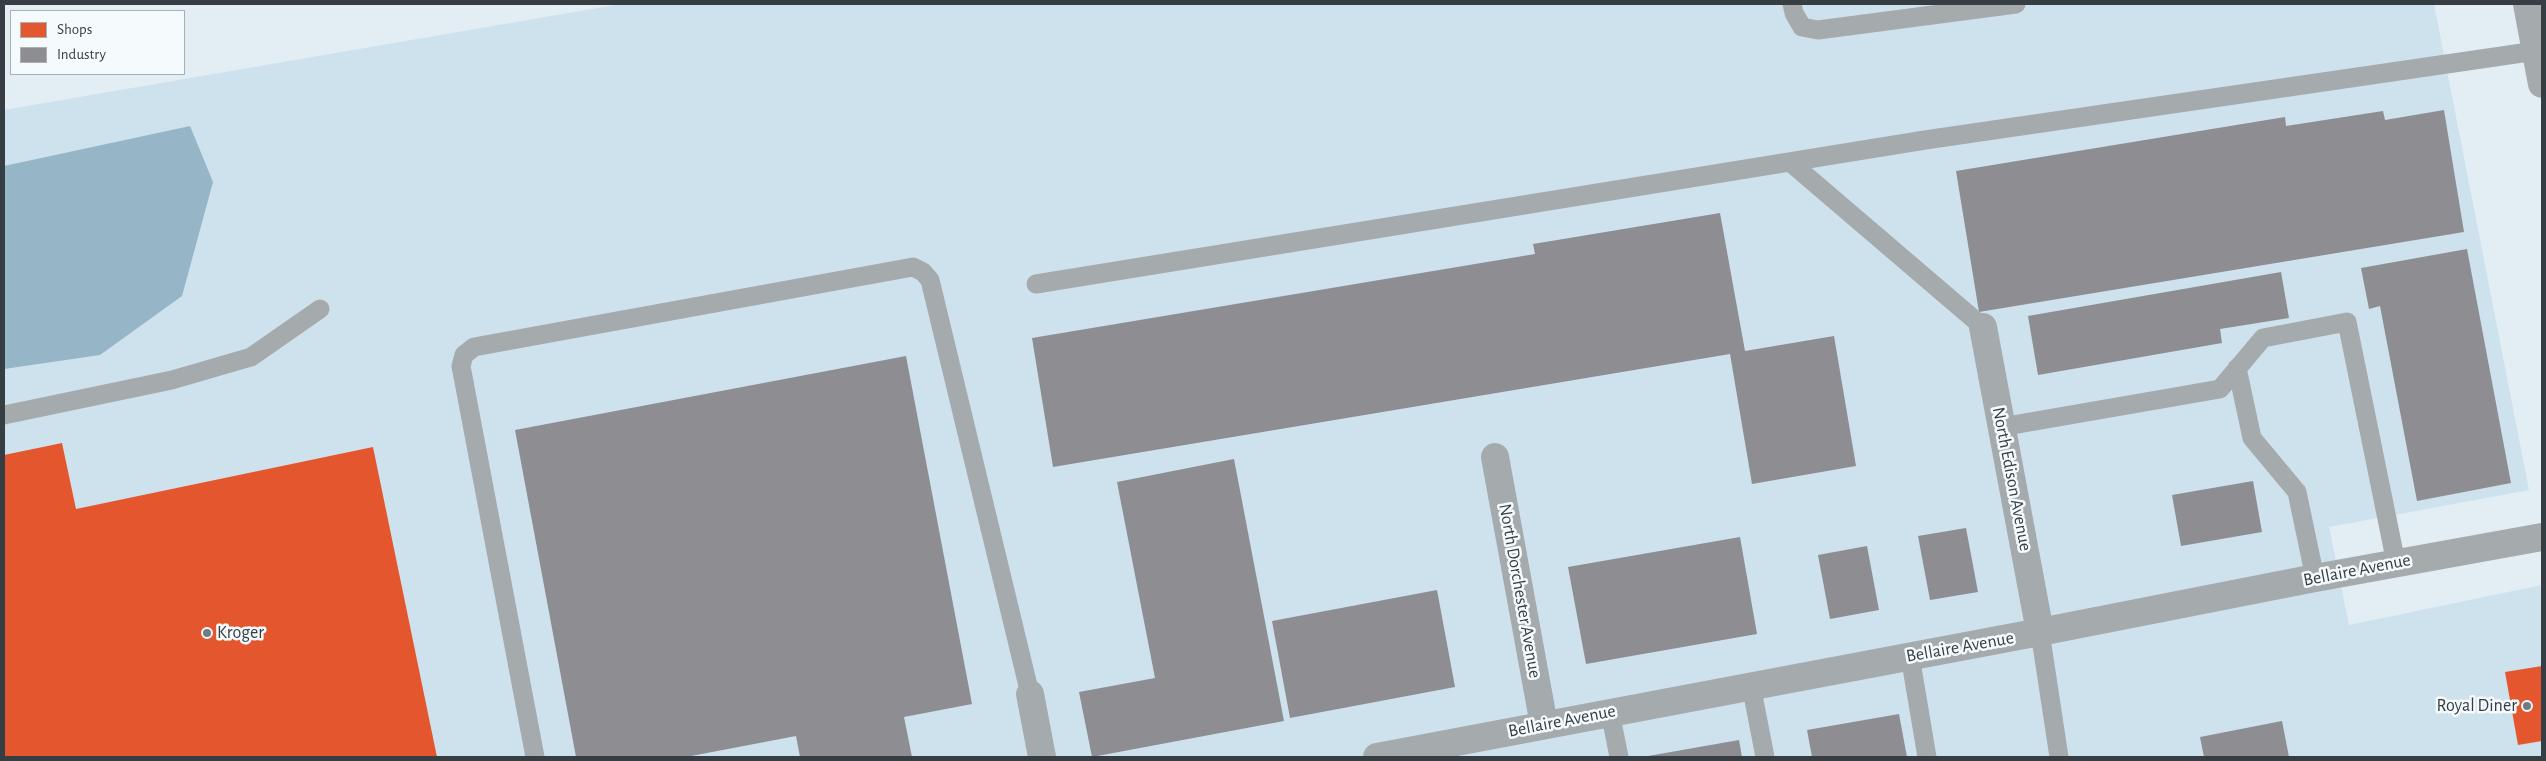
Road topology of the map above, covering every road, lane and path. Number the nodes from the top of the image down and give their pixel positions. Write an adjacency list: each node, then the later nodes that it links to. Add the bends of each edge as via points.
1 (1792, 4): 2 (lane, via 1802,27 1818,30)
2 (2016, 4)
3 (2527, 4): 4 (street)
4 (2536, 51): 5 (street); 6 (lane)
5 (2542, 84)
6 (1790, 162): 7 (lane); 9 (lane)
7 (1036, 284)
8 (320, 309): 11 (lane, via 251,357 172,380)
9 (1983, 326): 12 (street, North Edison Avenue)
10 (2237, 368): 12 (lane, via 2220,389); 15 (lane, via 2263,338 2347,322); 16 (lane, via 2252,438 2297,492)
11 (4, 415)
12 (2001, 427): 17 (street, North Edison Avenue)
13 (1495, 457): 22 (street, North Dorchester Avenue)
14 (2542, 537): 15 (street, Bellaire Avenue)
15 (2396, 563): 16 (street, Bellaire Avenue)
16 (2314, 578): 17 (street, Bellaire Avenue)
17 (2040, 632): 18 (street, Bellaire Avenue); 29 (lane)
18 (1910, 656): 19 (street, Bellaire Avenue); 28 (lane)
19 (1751, 685): 21 (street, Bellaire Avenue); 27 (lane)
20 (1030, 694): 23 (lane, via 930,280 913,267 474,348 464,355 461,366); 24 (street)
21 (1610, 712): 22 (street, Bellaire Avenue); 26 (lane)
22 (1544, 725): 25 (street, Bellaire Avenue)
23 (535, 757)
24 (1042, 757)
25 (1377, 757)
26 (1619, 757)
27 (1765, 757)
28 (1926, 757)
29 (2059, 757)

